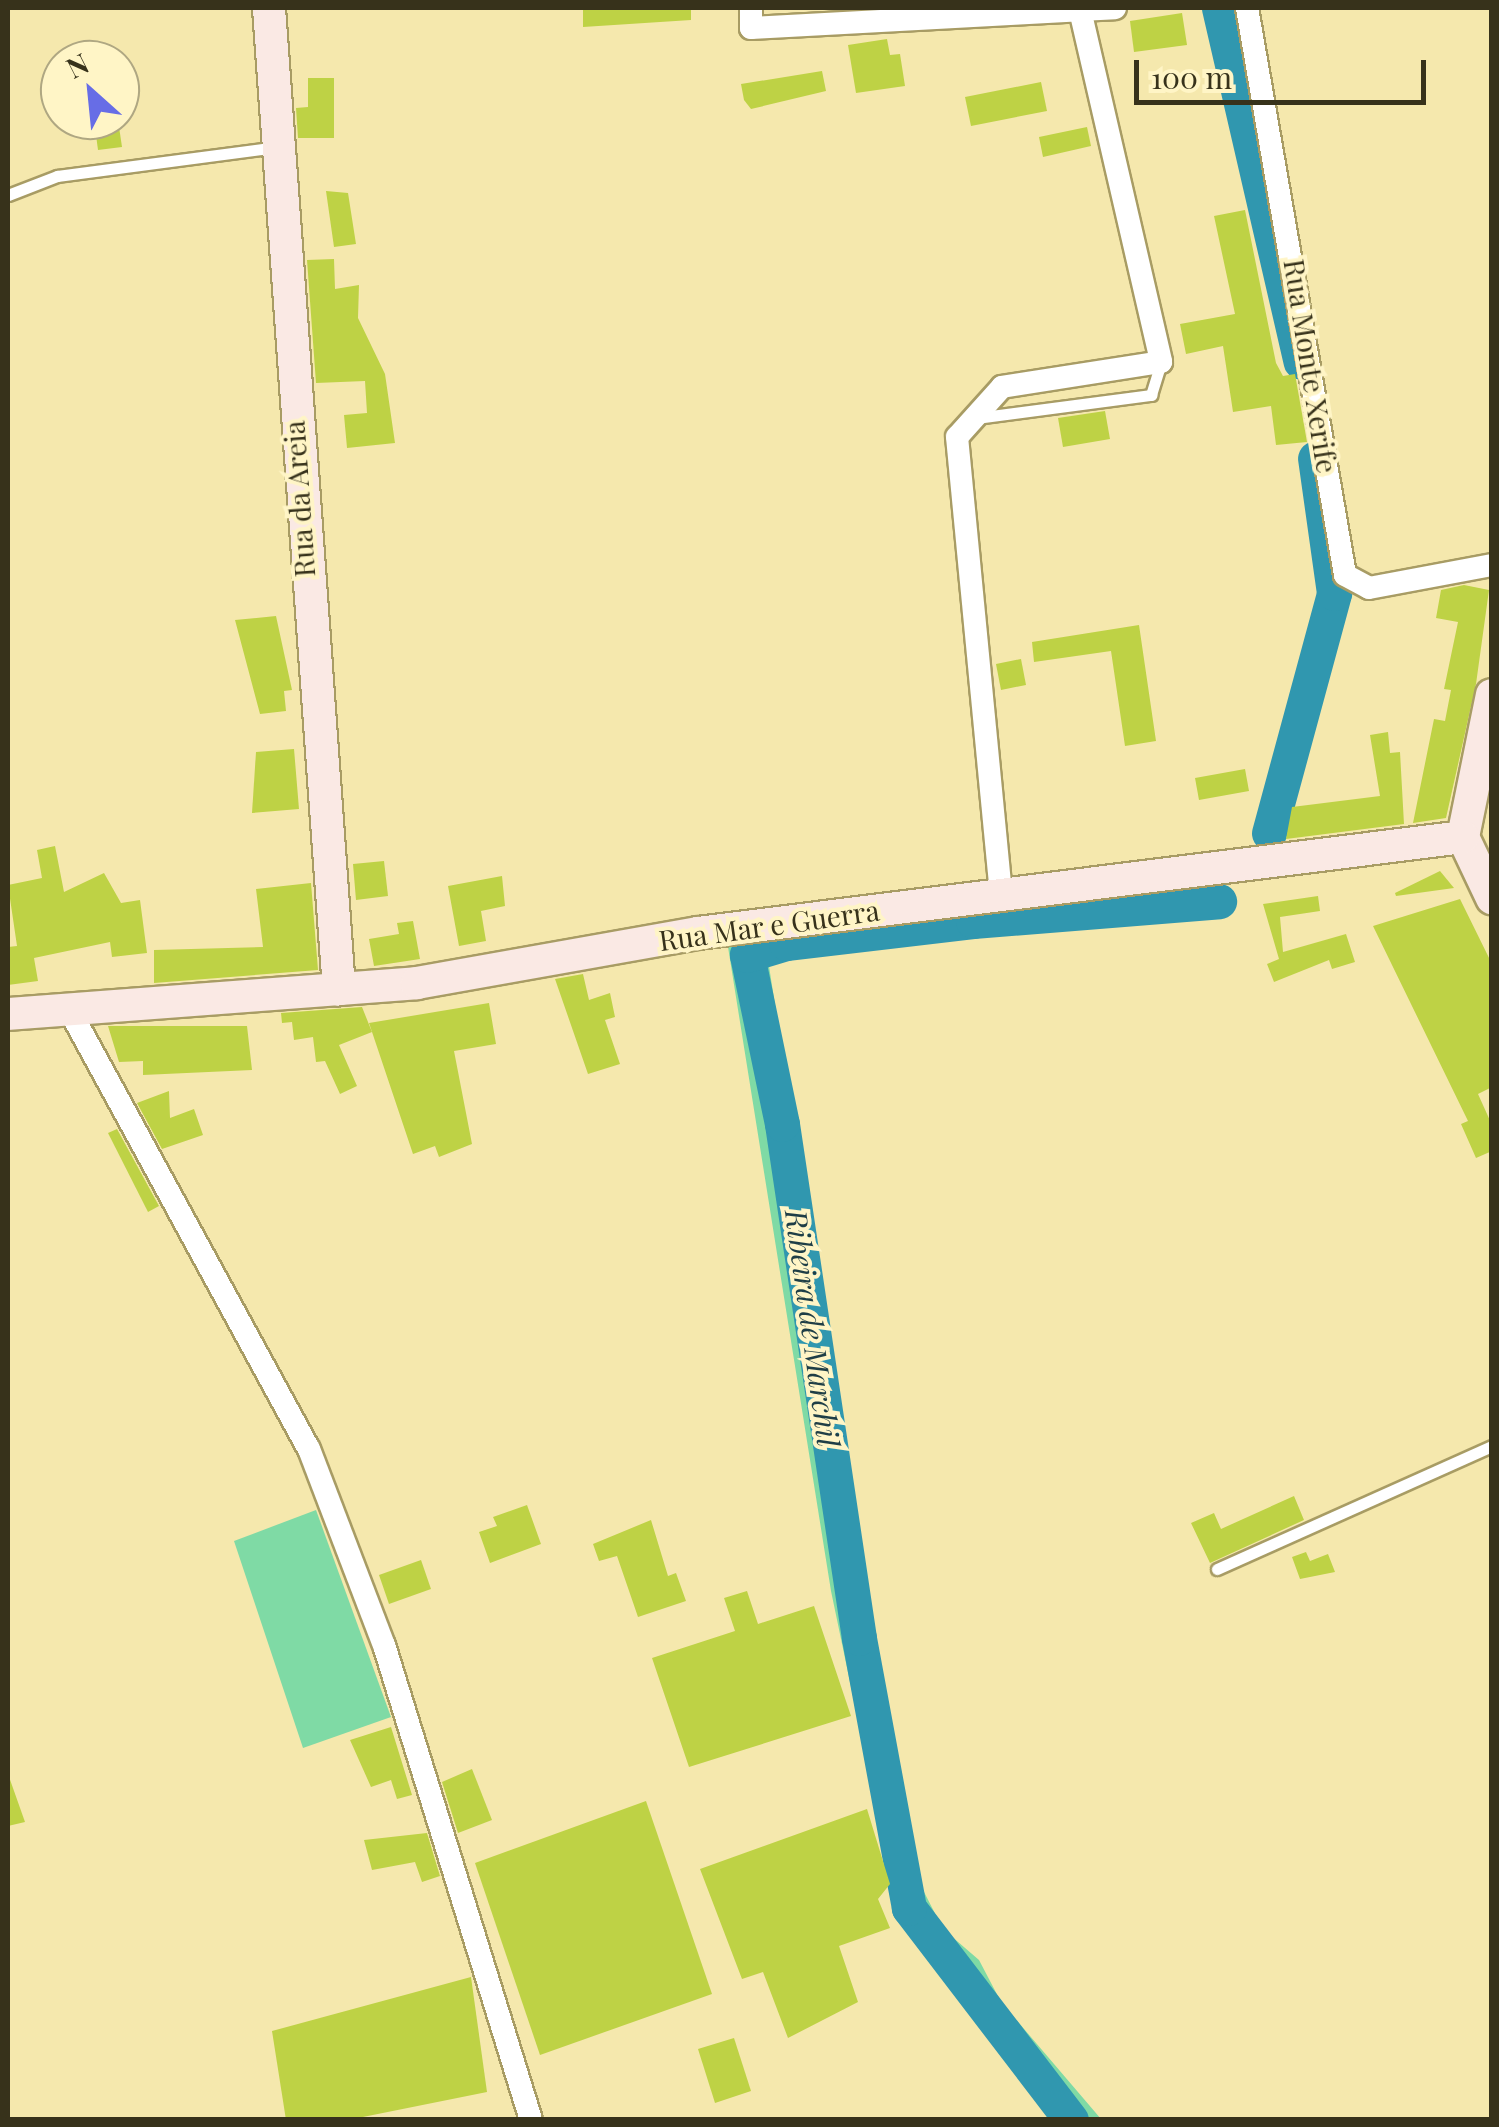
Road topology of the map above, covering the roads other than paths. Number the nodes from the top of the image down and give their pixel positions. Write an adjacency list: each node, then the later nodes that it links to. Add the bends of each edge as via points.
1 (268, 8): 6 (street, Rua da Areia)
2 (751, 8): 5 (street, via 751,28)
3 (1115, 8): 5 (street)
4 (1247, 8): 8 (street, Rua Monte Xerife, via 1346,575 1369,588)
5 (1080, 10): 11 (street, via 1161,362 1002,387 957,437)
6 (276, 147): 7 (lane, via 56,176); 13 (street, Rua da Areia)
7 (8, 195)
8 (1492, 565)
9 (1492, 695): 10 (street)
10 (1462, 836): 11 (street, Rua Mar e Guerra); 12 (street)
11 (1001, 893): 13 (street, Rua Mar e Guerra)
12 (1492, 898)
13 (338, 990): 14 (street, Rua Mar e Guerra)
14 (72, 1013): 15 (street, Rua Mar e Guerra); 18 (street, via 309,1450 384,1646)
15 (8, 1014)
16 (1492, 1446): 17 (lane)
17 (1217, 1568)
18 (532, 2120)

